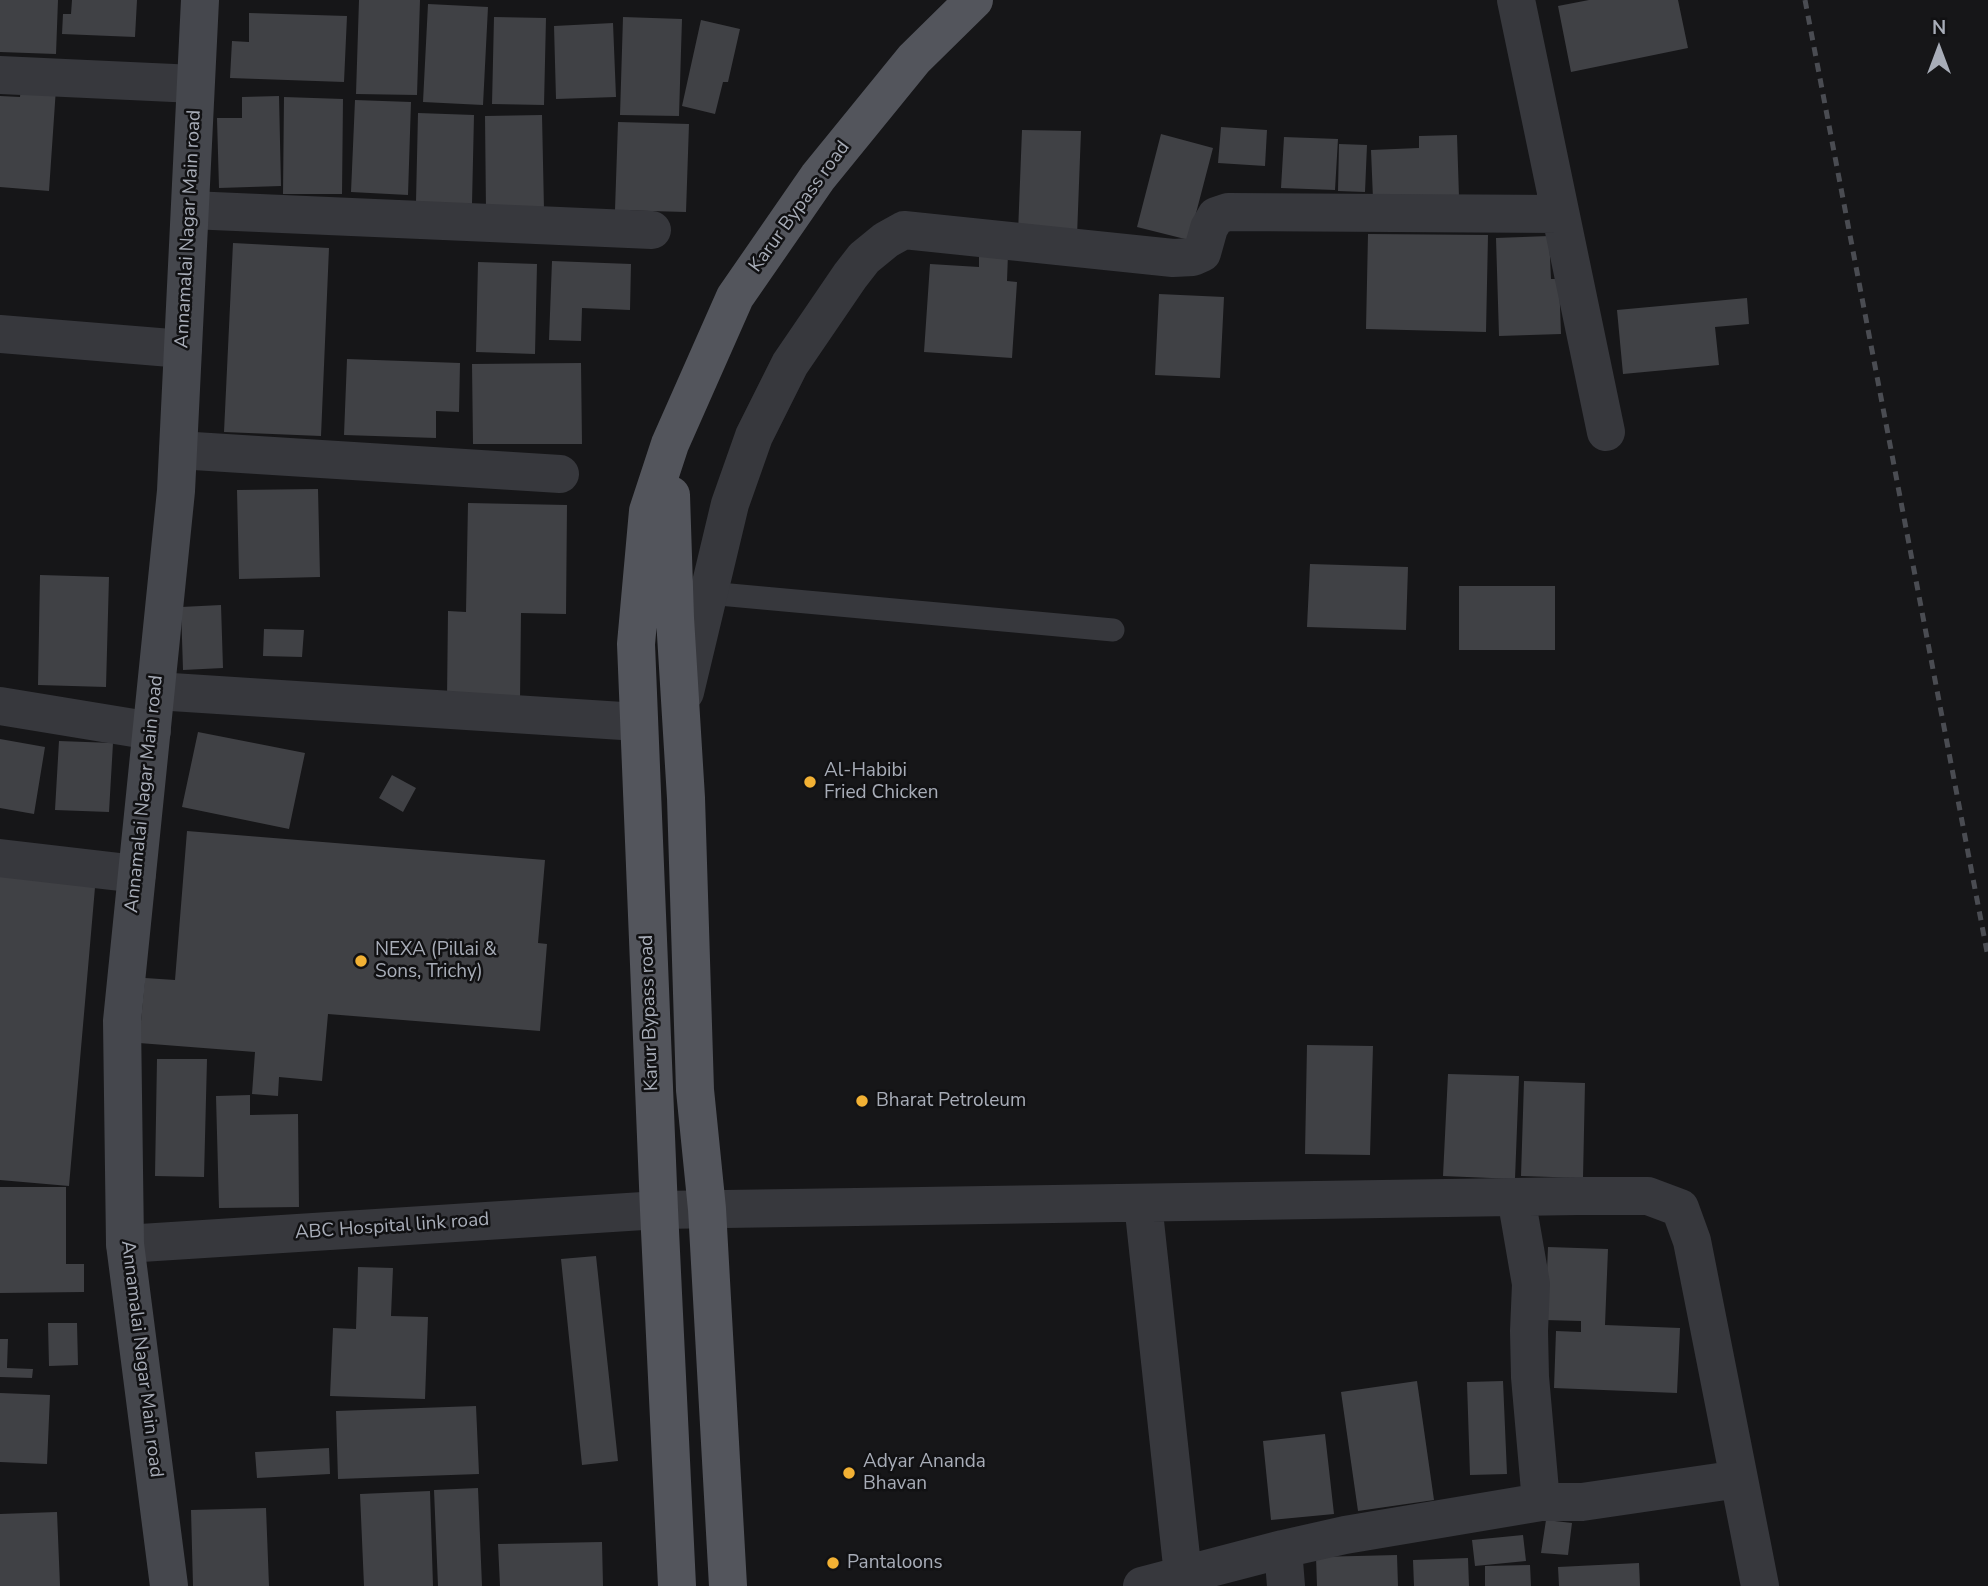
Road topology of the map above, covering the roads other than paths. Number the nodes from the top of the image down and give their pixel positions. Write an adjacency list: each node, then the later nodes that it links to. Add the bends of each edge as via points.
1 (200, 0): 5 (street, Annamalai Nagar Main road)
2 (974, 0): 12 (main road, Karur Bypass road, via 914,59 818,177 743,286)
3 (1516, 0): 7 (street)
4 (0, 75): 5 (street)
5 (195, 84): 6 (street, Annamalai Nagar Main road)
6 (190, 210): 8 (street); 10 (street, Annamalai Nagar Main road)
7 (1560, 214): 11 (street); 15 (street, via 1228,212 1216,216 1202,253 1173,258 904,230 864,258 790,364 754,436 730,504)
8 (652, 230)
9 (0, 334): 10 (street)
10 (183, 349): 13 (street, Annamalai Nagar Main road)
11 (1606, 432)
12 (670, 444): 19 (main road, Karur Bypass road); 20 (main road, Karur Bypass road, via 648,511 635,644)
13 (178, 450): 14 (street); 17 (street, Annamalai Nagar Main road)
14 (560, 474)
15 (708, 593): 16 (lane); 19 (street)
16 (1114, 630)
17 (156, 691): 20 (street); 21 (street, Annamalai Nagar Main road)
18 (0, 706): 21 (street)
19 (682, 708): 26 (main road, Karur Bypass road, via 695,1090)
20 (638, 722): 27 (main road, Karur Bypass road)
21 (152, 731): 23 (street, Annamalai Nagar Main road)
22 (0, 858): 23 (street)
23 (137, 874): 28 (street, Annamalai Nagar Main road, via 122,1021)
24 (1516, 1197): 25 (street, ABC Hospital link road); 29 (street, ABC Hospital link road, via 1648,1196 1680,1209 1692,1241); 30 (street, via 1531,1284 1530,1377)
25 (1143, 1203): 26 (street, ABC Hospital link road); 32 (street)
26 (707, 1209): 27 (street, ABC Hospital link road); 35 (main road, Karur Bypass road)
27 (659, 1210): 28 (street, ABC Hospital link road); 34 (main road, Karur Bypass road)
28 (125, 1244): 33 (street, Annamalai Nagar Main road)
29 (1739, 1479): 30 (street, via 1582,1502); 37 (street)
30 (1541, 1502): 31 (street, via 1345,1535)
31 (1285, 1567): 32 (street)
32 (1183, 1575): 36 (street)
33 (169, 1586)
34 (677, 1586)
35 (728, 1586)
36 (1142, 1586)
37 (1760, 1586)

